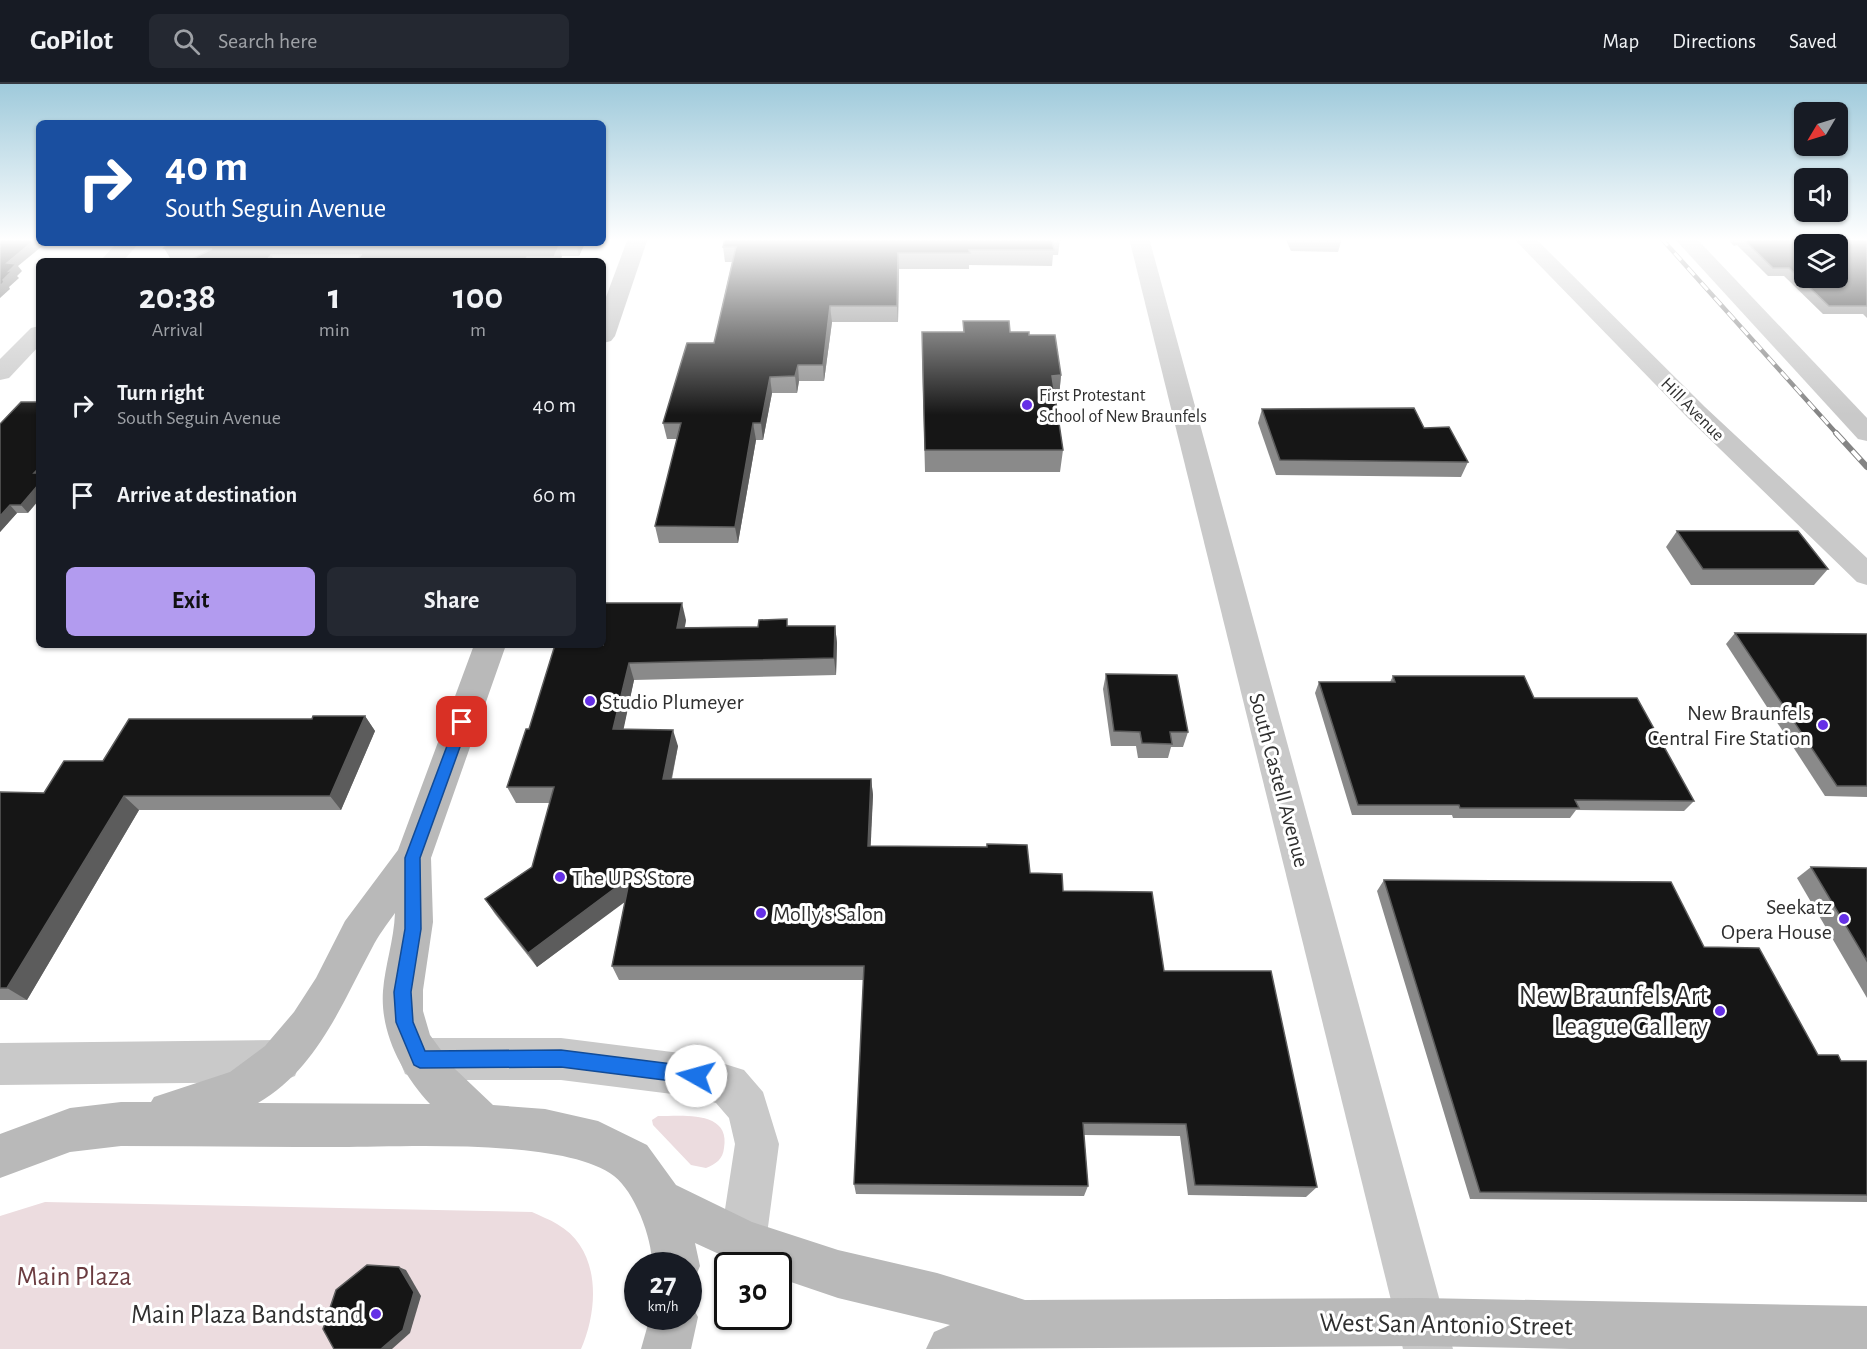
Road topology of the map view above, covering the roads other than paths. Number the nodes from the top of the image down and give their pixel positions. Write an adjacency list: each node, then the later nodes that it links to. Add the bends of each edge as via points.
1 (617, 297): 5 (main road)
2 (1154, 297): 24 (street, South Castell Avenue)
3 (1582, 297): 9 (street, Hill Avenue)
4 (1740, 297): 8 (street)
5 (606, 328)
6 (36, 336): 7 (street)
7 (0, 373)
8 (1867, 432)
9 (1867, 575)
10 (489, 648): 11 (main road)
11 (413, 858): 12 (main road, via 413,929 402,992 405,1022); 13 (main road, via 359,933 308,1026)
12 (420, 1059): 16 (main road, via 448,1094); 19 (street, via 561,1059 696,1076 729,1085 747,1107 757,1144)
13 (280, 1061): 14 (street); 15 (main road, via 245,1087 212,1101)
14 (0, 1064)
15 (121, 1124): 16 (main road); 17 (main road, via 70,1130)
16 (484, 1126): 18 (main road, via 545,1131 598,1143 631,1161)
17 (0, 1156)
18 (660, 1201): 19 (main road, West San Antonio Street); 20 (main road)
19 (743, 1242): 21 (main road, West San Antonio Street, via 838,1274 937,1296)
20 (675, 1252)
21 (1024, 1324): 24 (main road, West San Antonio Street); 26 (main road, West San Antonio Street)
22 (671, 1330): 25 (main road)
23 (1867, 1330): 24 (main road, West San Antonio Street)
24 (1425, 1336)
25 (666, 1349)
26 (951, 1349)

